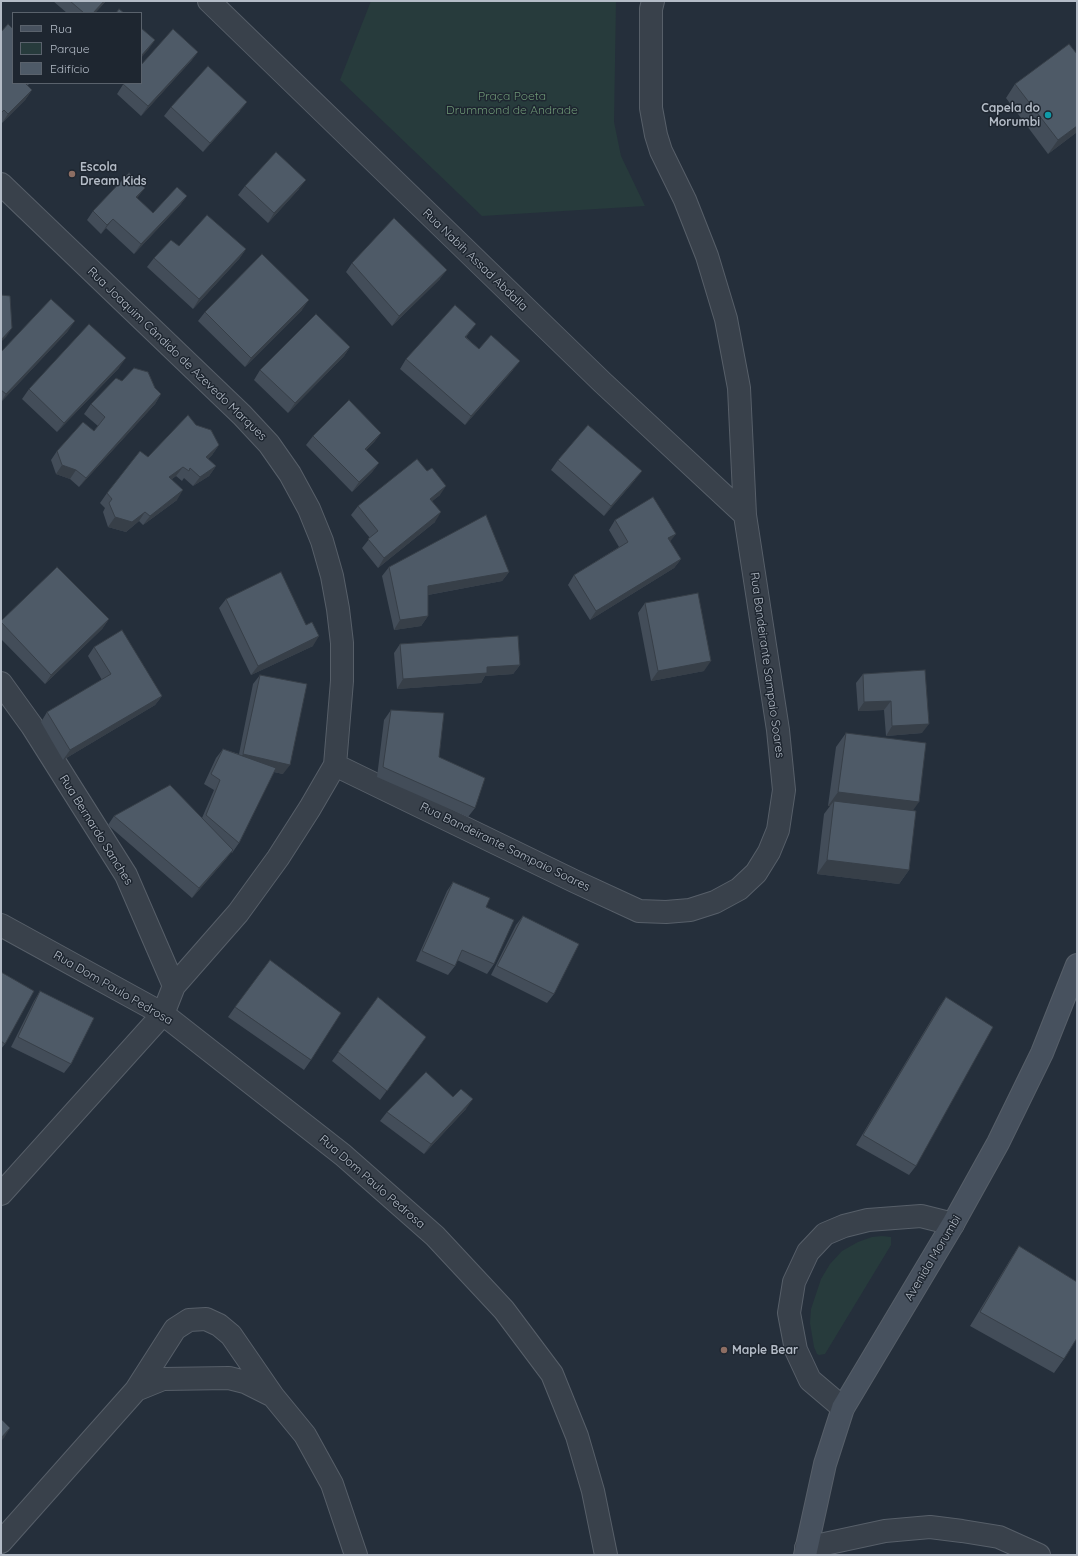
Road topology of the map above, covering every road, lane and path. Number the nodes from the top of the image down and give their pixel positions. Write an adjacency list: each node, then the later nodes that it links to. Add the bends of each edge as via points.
1 (652, 1): 4 (street, Rua Bandeirante Sampaio Soares, via 652,114 661,151 685,200 707,256 726,320 739,388)
2 (219, 5): 4 (street, Rua Nabih Assad Abdalla, via 596,376)
3 (1, 184): 6 (street, Rua Joaquim Cândido de Azevedo Marques, via 242,415 269,444 290,474 309,509 322,541 338,608 342,643 342,681)
4 (745, 515): 6 (street, Rua Bandeirante Sampaio Soares, via 778,730 784,790 778,830 769,852 756,873 739,889 715,902 690,910 639,911)
5 (1, 683): 9 (street, Rua Bernardo Sanches, via 32,726 126,875)
6 (335, 765): 9 (street, Rua Joaquim Cândido de Azevedo Marques, via 278,858 238,913)
7 (1, 925): 10 (street, Rua Dom Paulo Pedrosa)
8 (1077, 965): 12 (main road, Avenida Morumbi, via 1042,1053 998,1143)
9 (174, 986): 10 (street, Rua Joaquim Cândido de Azevedo Marques)
10 (163, 1014): 11 (street, Rua Joaquim Cândido de Azevedo Marques); 19 (street, Rua Dom Paulo Pedrosa, via 343,1155 435,1236 504,1310 552,1374 577,1436 591,1484)
11 (1, 1194)
12 (953, 1224): 15 (main road, Avenida Morumbi); 15 (street, via 921,1216 868,1220 825,1234 808,1252 794,1282 789,1313 796,1350 810,1380)
13 (136, 1390): 14 (street, via 163,1379 229,1378 245,1382); 14 (street, via 175,1329 189,1320 206,1319 231,1335); 16 (street)
14 (273, 1396): 18 (street, via 304,1435 332,1484)
15 (843, 1408): 17 (main road, Avenida Morumbi, via 825,1464)
16 (1, 1542)
17 (806, 1552): 20 (street, via 885,1531 930,1527 999,1537)
18 (356, 1555)
19 (606, 1555)
20 (1039, 1555)

